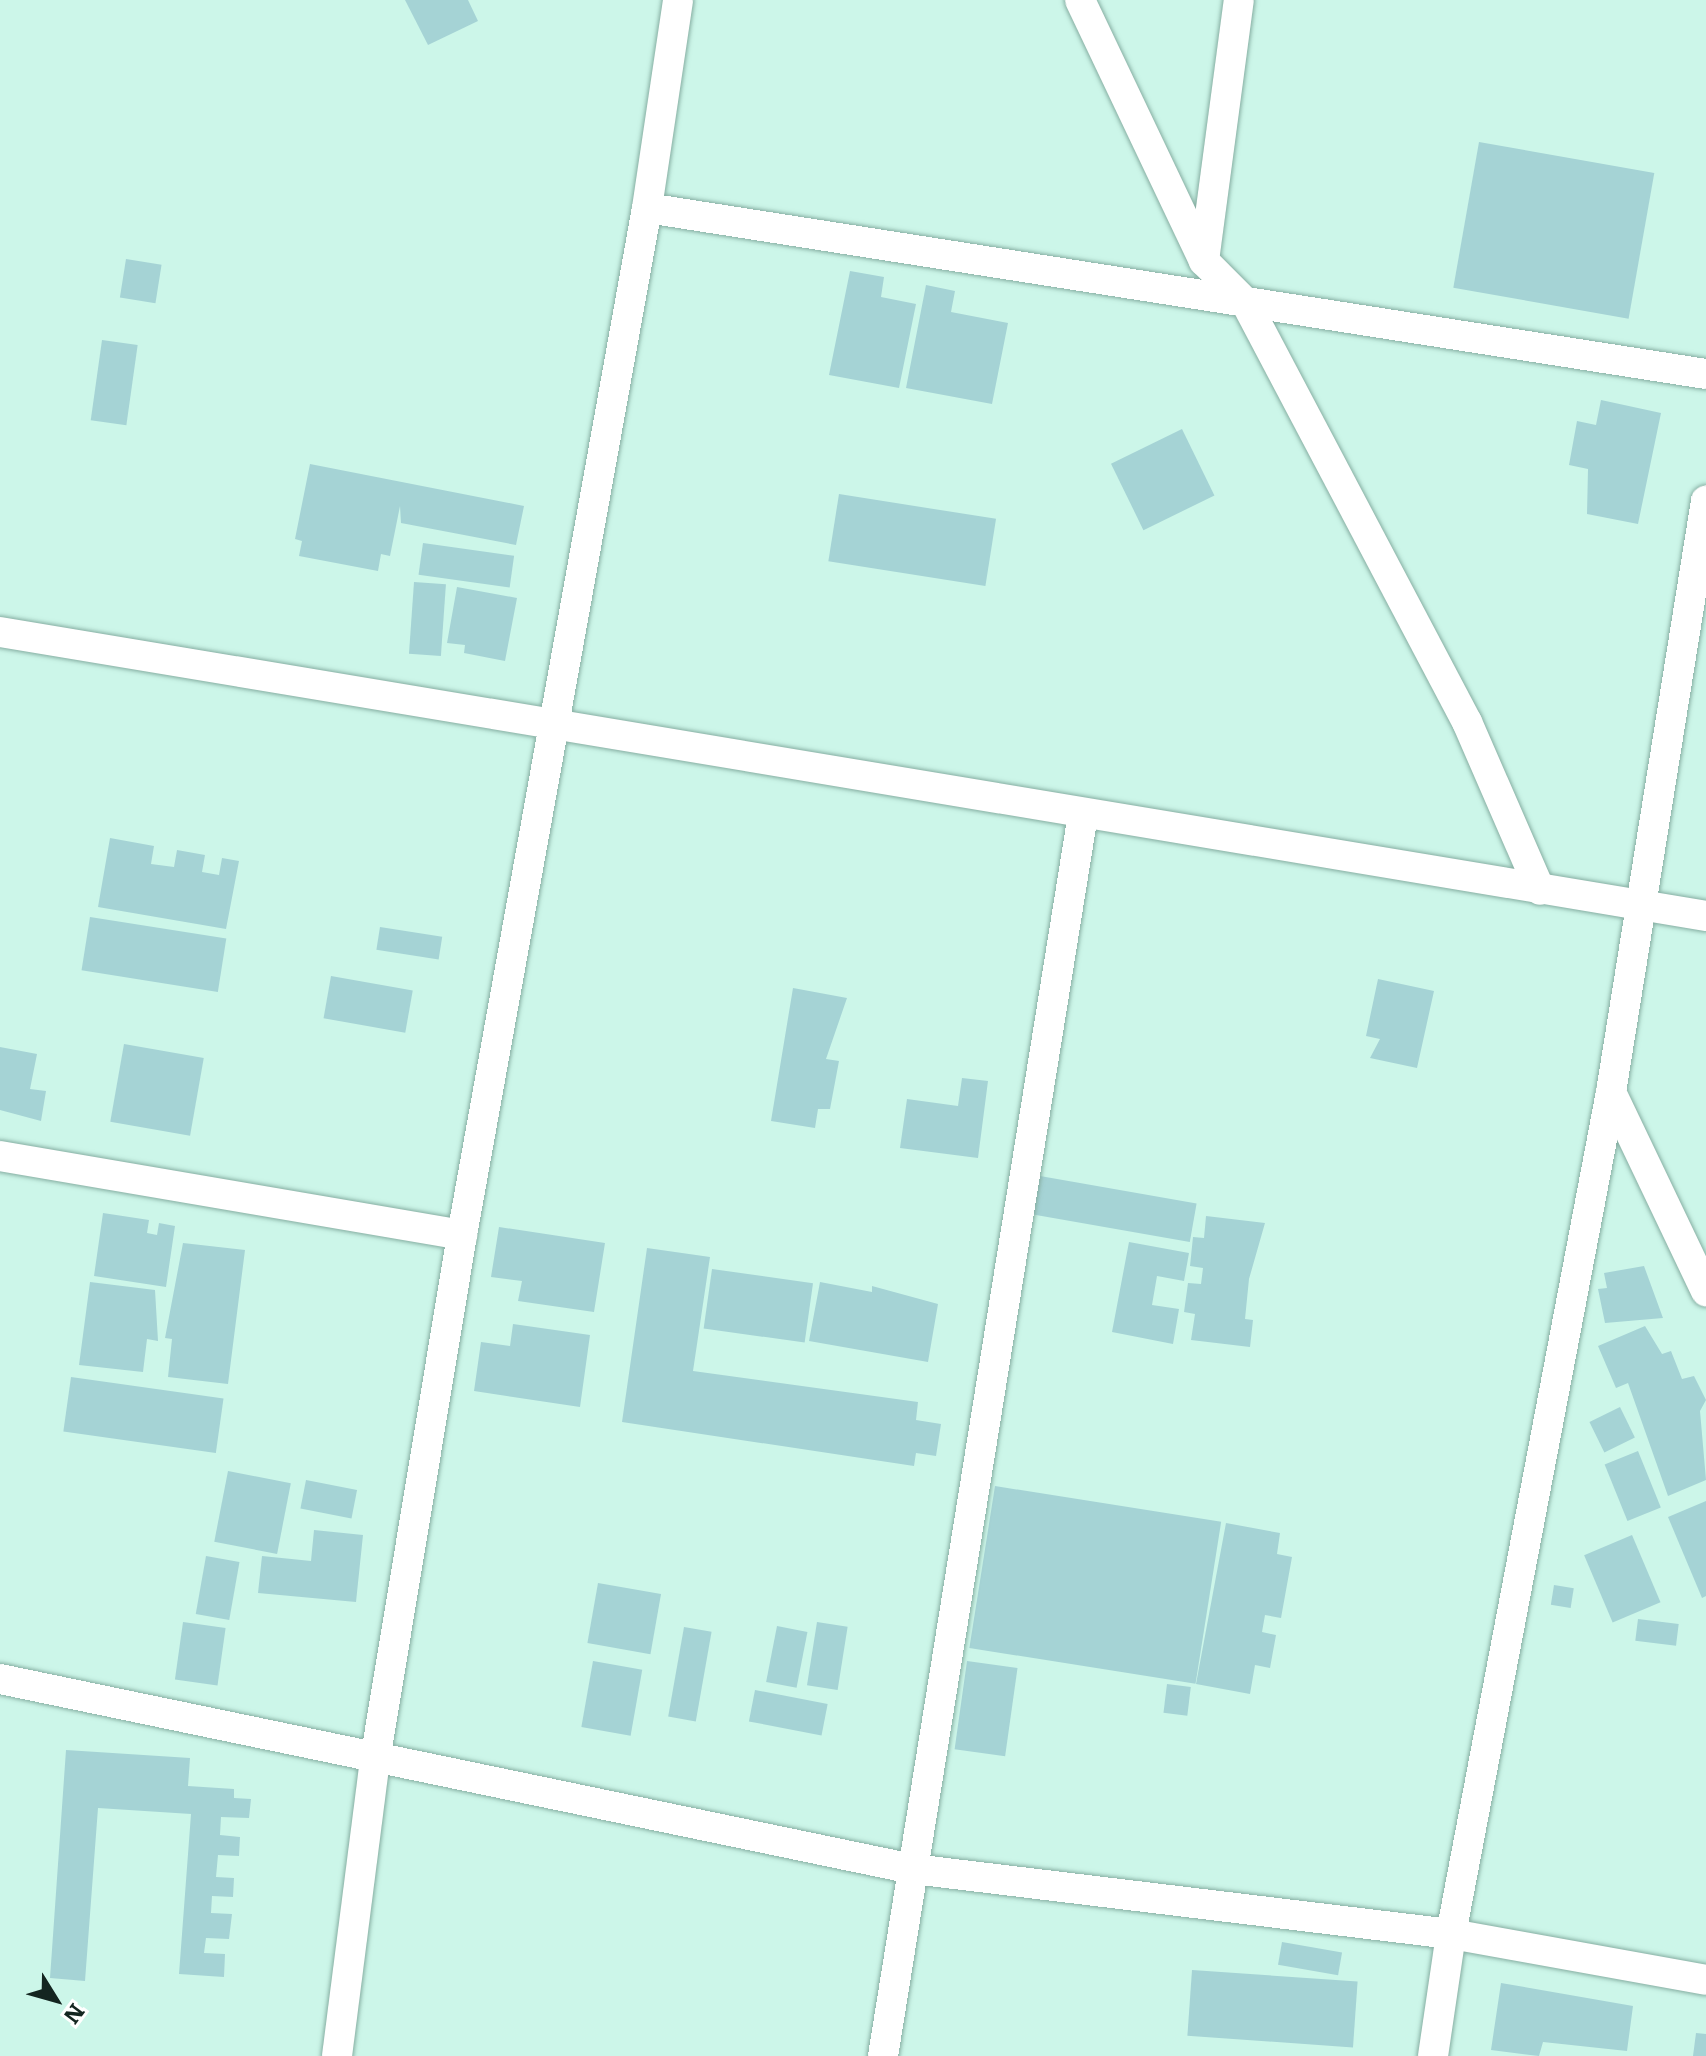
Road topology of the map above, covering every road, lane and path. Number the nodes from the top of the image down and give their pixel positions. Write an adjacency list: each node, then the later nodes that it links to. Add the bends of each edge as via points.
1 (678, 0): 4 (street)
2 (1080, 0): 5 (street)
3 (1239, 0): 5 (street)
4 (647, 208): 6 (street); 10 (street)
5 (1204, 261): 6 (street)
6 (1246, 303): 7 (street); 12 (street, via 1467,722)
7 (1706, 374)
8 (1706, 501): 13 (street)
9 (0, 632): 10 (street)
10 (556, 725): 11 (street); 17 (street)
11 (1083, 814): 12 (street); 21 (street)
12 (1540, 890): 13 (street)
13 (1642, 906): 14 (street); 15 (street)
14 (1706, 916)
15 (1611, 1092): 18 (street); 22 (street)
16 (0, 1156): 17 (street)
17 (462, 1235): 20 (street)
18 (1706, 1291)
19 (0, 1679): 20 (street)
20 (375, 1760): 21 (street); 24 (street)
21 (913, 1869): 22 (street); 25 (street)
22 (1451, 1934): 23 (street); 26 (street)
23 (1706, 1980)
24 (337, 2056)
25 (883, 2056)
26 (1433, 2056)

